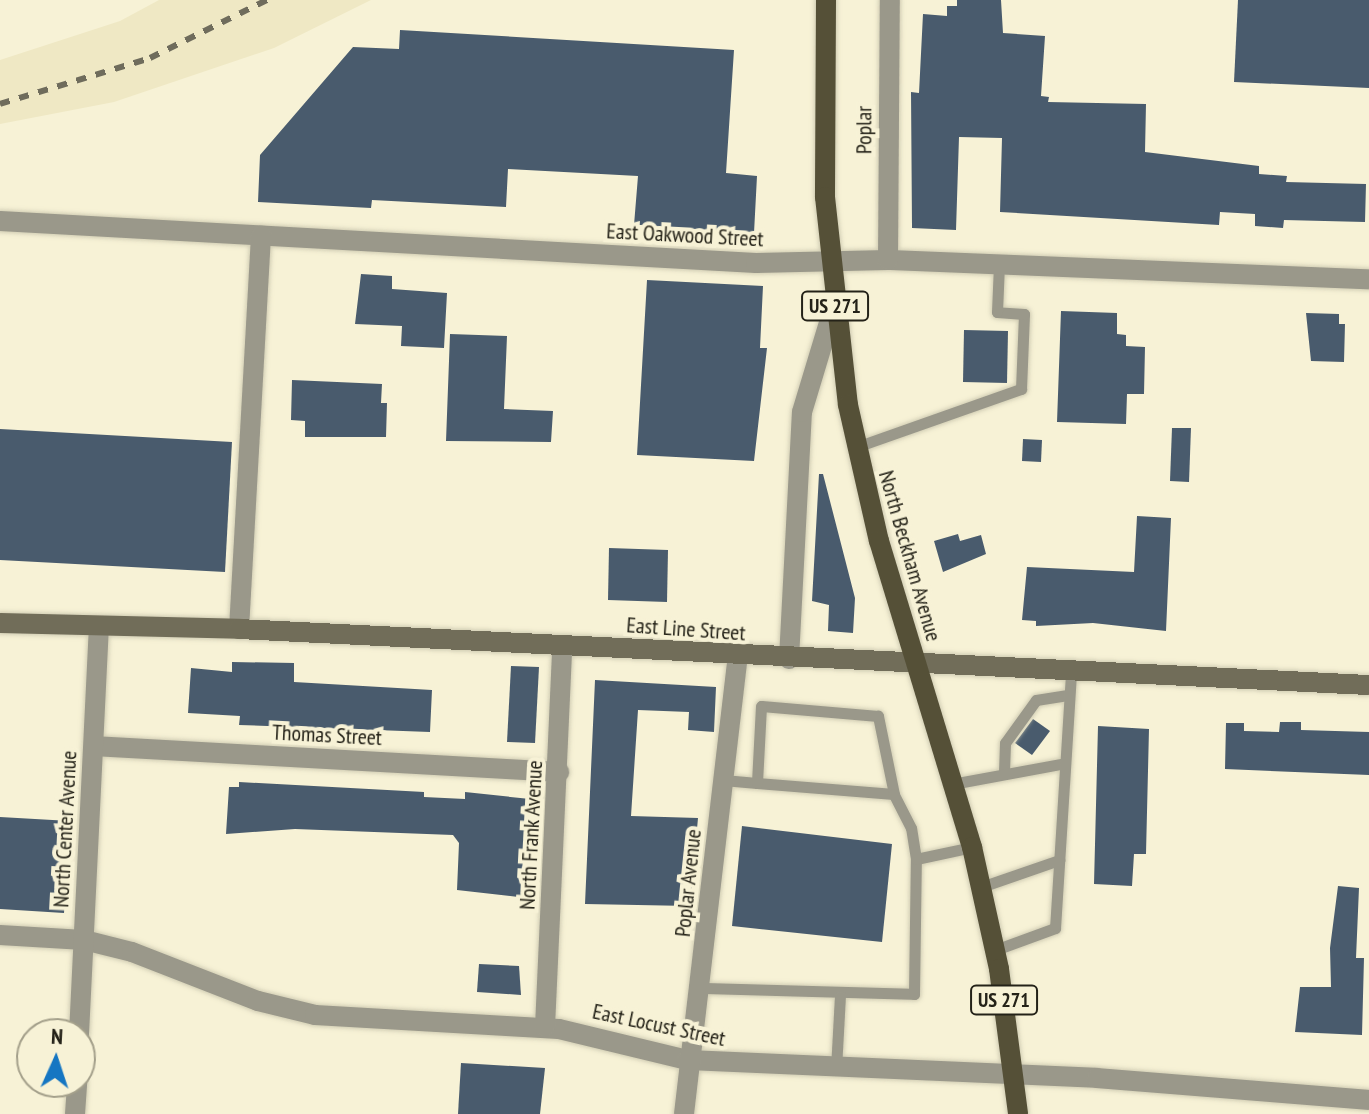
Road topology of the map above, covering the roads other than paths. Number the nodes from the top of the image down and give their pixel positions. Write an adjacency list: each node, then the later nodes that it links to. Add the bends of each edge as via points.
1 (826, 0): 6 (main road, North Beckham Avenue / US 271, via 824,114)
2 (890, 0): 5 (street, Poplar)
3 (0, 221): 4 (street, East Oakwood Street)
4 (261, 236): 6 (street, East Oakwood Street, via 756,263); 13 (street)
5 (888, 260): 6 (street, East Oakwood Street); 7 (street, East Oakwood Street)
6 (831, 261): 9 (main road, North Beckham Avenue / US 271)
7 (999, 264): 8 (street, East Oakwood Street); 10 (lane, via 997,312 1024,314 1021,389)
8 (1369, 279)
9 (835, 303): 10 (main road, North Beckham Avenue / US 271); 16 (street, via 802,412)
10 (856, 447): 17 (main road, North Beckham Avenue / US 271)
11 (0, 623): 12 (street, East Line Street)
12 (99, 626): 13 (street, East Line Street); 21 (street, North Center Avenue)
13 (239, 629): 14 (street, East Line Street)
14 (562, 646): 15 (street, East Line Street); 23 (street, North Frank Avenue)
15 (738, 657): 16 (street, East Line Street); 25 (street, Poplar Avenue)
16 (789, 659): 17 (street, East Line Street)
17 (916, 665): 18 (street, East Line Street); 27 (main road, North Beckham Avenue / US 271)
18 (1071, 673): 19 (street, East Line Street); 20 (lane)
19 (1369, 685)
20 (1068, 695): 22 (lane); 24 (lane, via 1036,700 1005,743)
21 (94, 746): 23 (street, Thomas Street); 34 (street, North Center Avenue)
22 (1061, 764): 24 (lane); 31 (lane)
23 (559, 772): 39 (street, North Frank Avenue)
24 (1004, 772): 27 (lane)
25 (723, 780): 26 (lane); 36 (street, Poplar Avenue)
26 (757, 783): 28 (lane); 28 (lane, via 761,706 878,716)
27 (952, 784): 29 (main road, North Beckham Avenue / US 271)
28 (894, 794): 30 (lane, via 911,828)
29 (972, 847): 30 (lane); 32 (main road, North Beckham Avenue / US 271)
30 (916, 859): 37 (lane, via 914,994)
31 (1059, 860): 32 (lane); 35 (lane, via 1055,928)
32 (981, 887): 35 (main road, North Beckham Avenue / US 271)
33 (0, 935): 34 (street, East Locust Street)
34 (84, 940): 38 (street, North Center Avenue); 39 (street, East Locust Street, via 144,956 285,1009)
35 (995, 950): 42 (main road, North Beckham Avenue / US 271)
36 (701, 988): 37 (lane); 40 (street, Poplar Avenue)
37 (840, 996): 41 (lane)
38 (80, 1018)
39 (545, 1027): 40 (street, East Locust Street)
40 (687, 1060): 41 (street, East Locust Street); 44 (street, Poplar Avenue)
41 (836, 1069): 42 (street, East Locust Street)
42 (1015, 1076): 43 (street, East Locust Street); 45 (main road, North Beckham Avenue / US 271)
43 (1369, 1100)
44 (684, 1114)
45 (1018, 1114)

